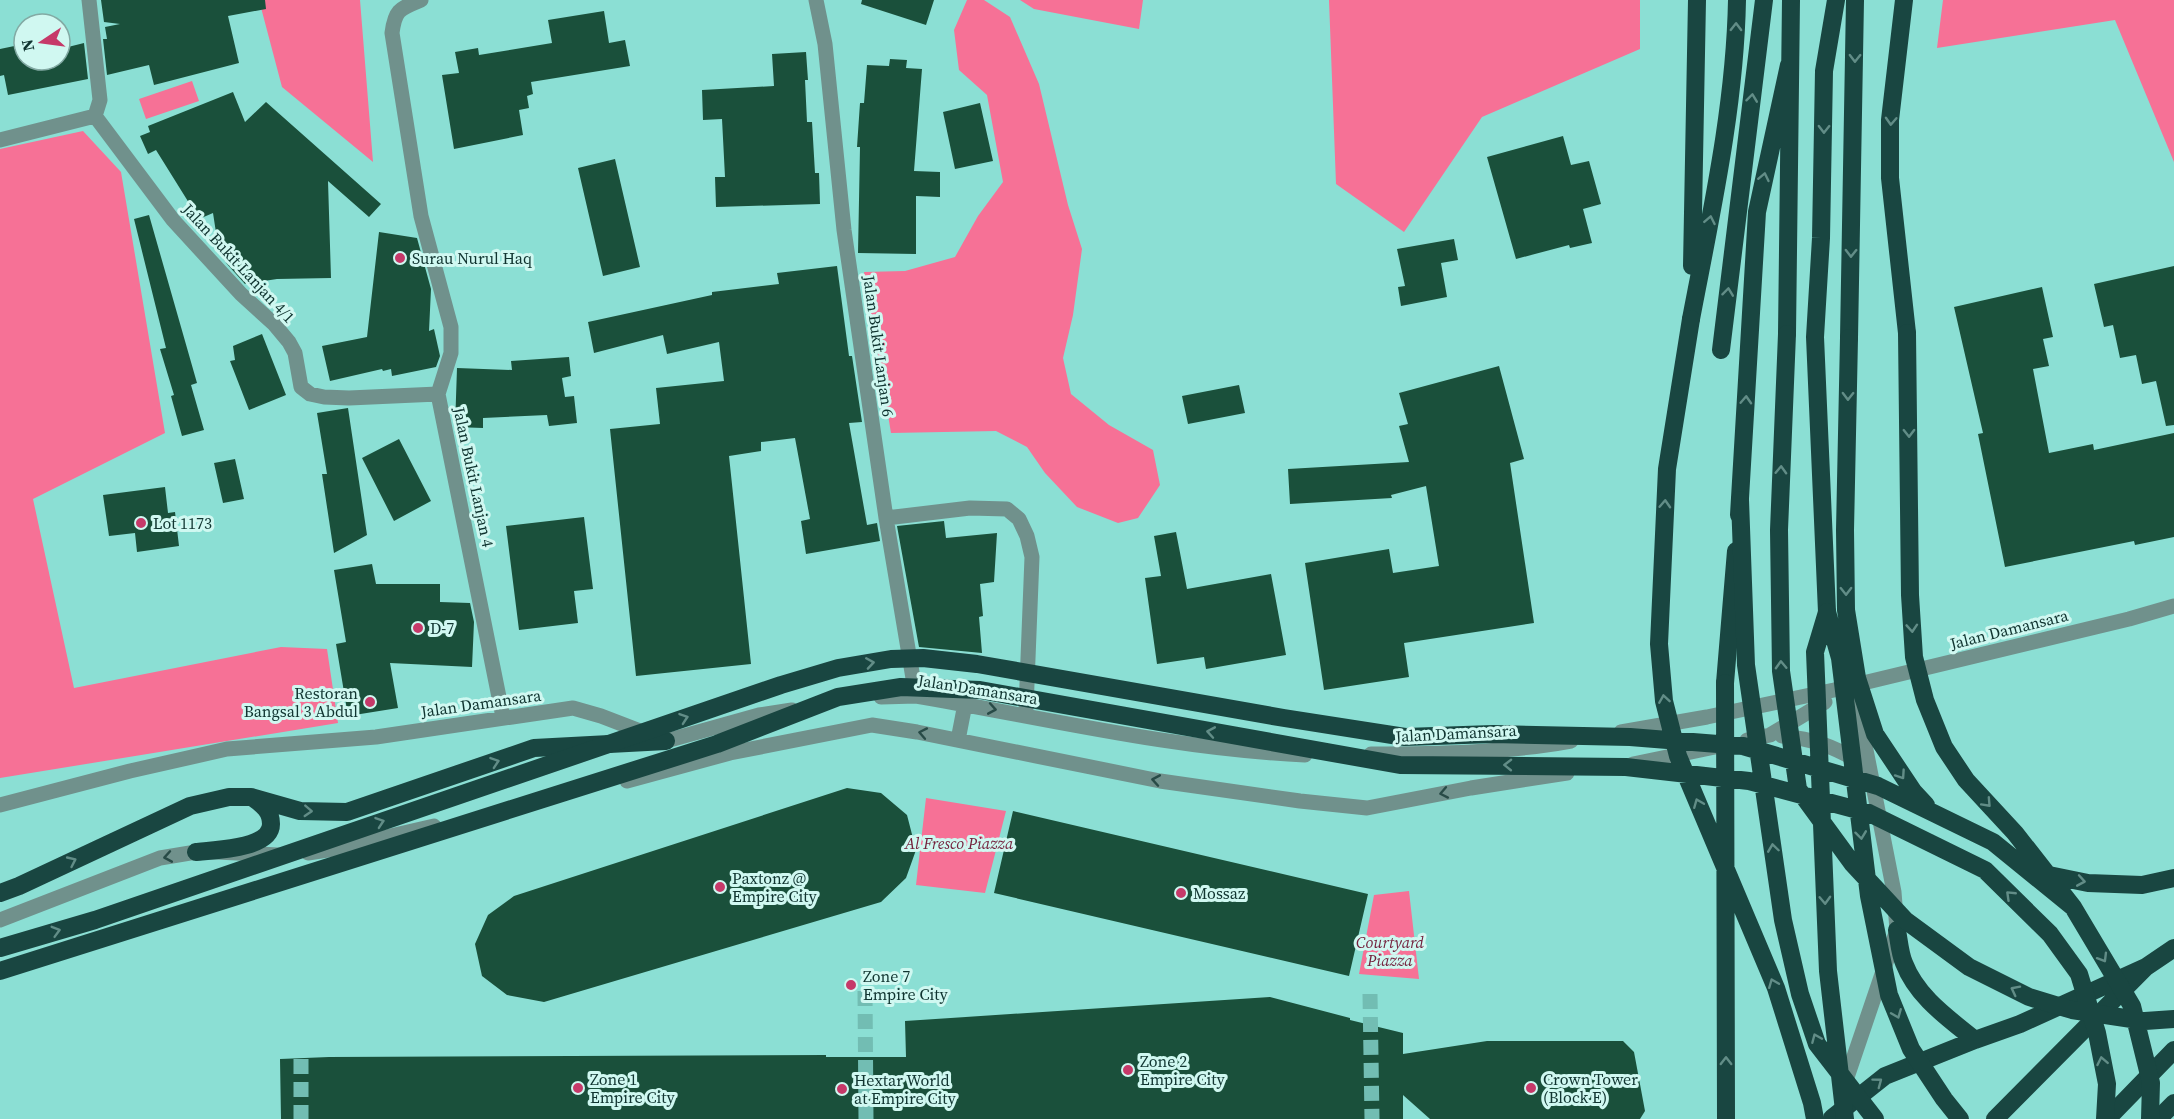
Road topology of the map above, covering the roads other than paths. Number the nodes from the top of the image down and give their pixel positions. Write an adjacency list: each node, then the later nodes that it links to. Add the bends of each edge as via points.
1 (88, 0): 14 (street, via 100,100)
2 (421, 0): 18 (street, Jalan Bukit Lanjan 4, via 401,8 394,18 392,33 421,216 451,327 451,353)
3 (816, 0): 20 (street, Jalan Bukit Lanjan 6, via 825,44 844,230)
4 (1697, 0): 16 (highway)
5 (1737, 0): 16 (highway, one-way to 5, via 1719,170 1736,44)
6 (1764, 0): 17 (highway, one-way to 6)
7 (1791, 0): 12 (highway)
8 (1826, 0): 13 (highway)
9 (1836, 0): 13 (highway)
10 (1856, 0): 35 (highway, one-way to 35, bridge, via 1846,610 1857,678 1875,734 1913,791 1941,820 2004,860 2088,883 2142,885)
11 (1904, 0): 37 (highway, one-way to 37, bridge, via 1890,120 1890,178 1907,333 1914,657 1925,700 1944,747 1966,780 2015,833)
12 (1789, 65): 19 (highway, one-way to 12, via 1757,212); 44 (highway, one-way to 12, bridge, via 2145,1021 2072,1010 2029,997 1969,967 1905,920 1852,863 1798,789 1781,671 1779,530 1787,334)
13 (1824, 71): 22 (highway, one-way to 22, via 1815,337)
14 (95, 116): 15 (street); 18 (street, Jalan Bukit Lanjan 4/1, via 173,220 274,324 295,353 301,387 324,397)
15 (0, 140)
16 (1691, 319): 49 (highway, one-way to 16, bridge, via 1776,988 1678,756 1664,701 1659,644 1667,469)
17 (1721, 350)
18 (438, 394): 27 (street, Jalan Bukit Lanjan 4)
19 (1740, 500): 48 (highway, one-way to 19, bridge, via 1725,683); 52 (highway, one-way to 19, bridge, via 1817,1044 1800,994 1783,920 1746,665)
20 (886, 518): 24 (street, Jalan Bukit Lanjan 6); 26 (street, via 970,508 1007,510 1019,519 1032,557)
21 (2174, 606): 23 (street, Jalan Damansara)
22 (1827, 612): 51 (highway, one-way to 51, bridge, via 1815,652 1828,971); 53 (highway, one-way to 53, bridge, via 1840,658 1869,896 1889,994 1911,1049)
23 (1853, 685): 26 (street, Jalan Damansara, via 1707,717 1544,746 1431,754 1304,755 1245,751 1144,739); 28 (street, Jalan Damansara); 31 (street)
24 (916, 696): 25 (street, Jalan Damansara); 30 (street, Jalan Damansara, via 869,698 759,715)
25 (965, 704): 26 (street, Jalan Damansara, one-way to 26); 29 (street)
26 (1026, 715)
27 (503, 717): 30 (street, Jalan Damansara, via 573,708); 33 (street, Jalan Damansara, via 376,737 226,749)
28 (1770, 735): 29 (street, Jalan Damansara, one-way to 29, via 1648,762 1522,779 1366,808 1160,781); 31 (street, via 1803,738 1834,747)
29 (958, 740): 34 (street, Jalan Damansara, one-way to 34, via 872,725 730,753 604,787 334,849 290,856)
30 (666, 741): 32 (highway, one-way to 30, via 300,811 347,812 534,748)
31 (1870, 768): 39 (street, via 1894,892)
32 (252, 797): 34 (highway, via 270,815 272,827 266,837 242,846); 36 (highway, one-way to 32, via 190,806 229,797)
33 (0, 805)
34 (196, 852): 38 (street, Jalan Damansara, one-way to 38, via 160,858)
35 (2174, 878)
36 (0, 892)
37 (2073, 907): 40 (highway, one-way to 37, bridge, via 106,916 781,685 838,668 923,658 1405,737 1630,737 1743,746 1878,786 1993,842); 56 (highway, one-way to 56, bridge, via 2132,1006 2151,1083)
38 (0, 920)
39 (1897, 930): 45 (highway, via 1903,963 1917,989); 50 (street)
40 (0, 948)
41 (2174, 948): 42 (highway)
42 (2146, 967): 45 (highway); 54 (highway)
43 (0, 971): 55 (highway, one-way to 43, bridge, via 2107,1084 2097,1033 2079,974 2050,934 1985,870 1869,813 1749,781 1626,767 1400,765 980,690 901,687 838,698 717,744)
44 (2174, 1019)
45 (1975, 1040): 50 (highway, one-way to 45, via 1885,1076)
46 (2174, 1050): 55 (highway)
47 (2174, 1103): 57 (highway)
48 (1726, 1119)
49 (1815, 1119)
50 (1832, 1119)
51 (1845, 1119)
52 (1875, 1119)
53 (1960, 1119)
54 (1995, 1119)
55 (2106, 1119)
56 (2150, 1119)
57 (2158, 1119)

